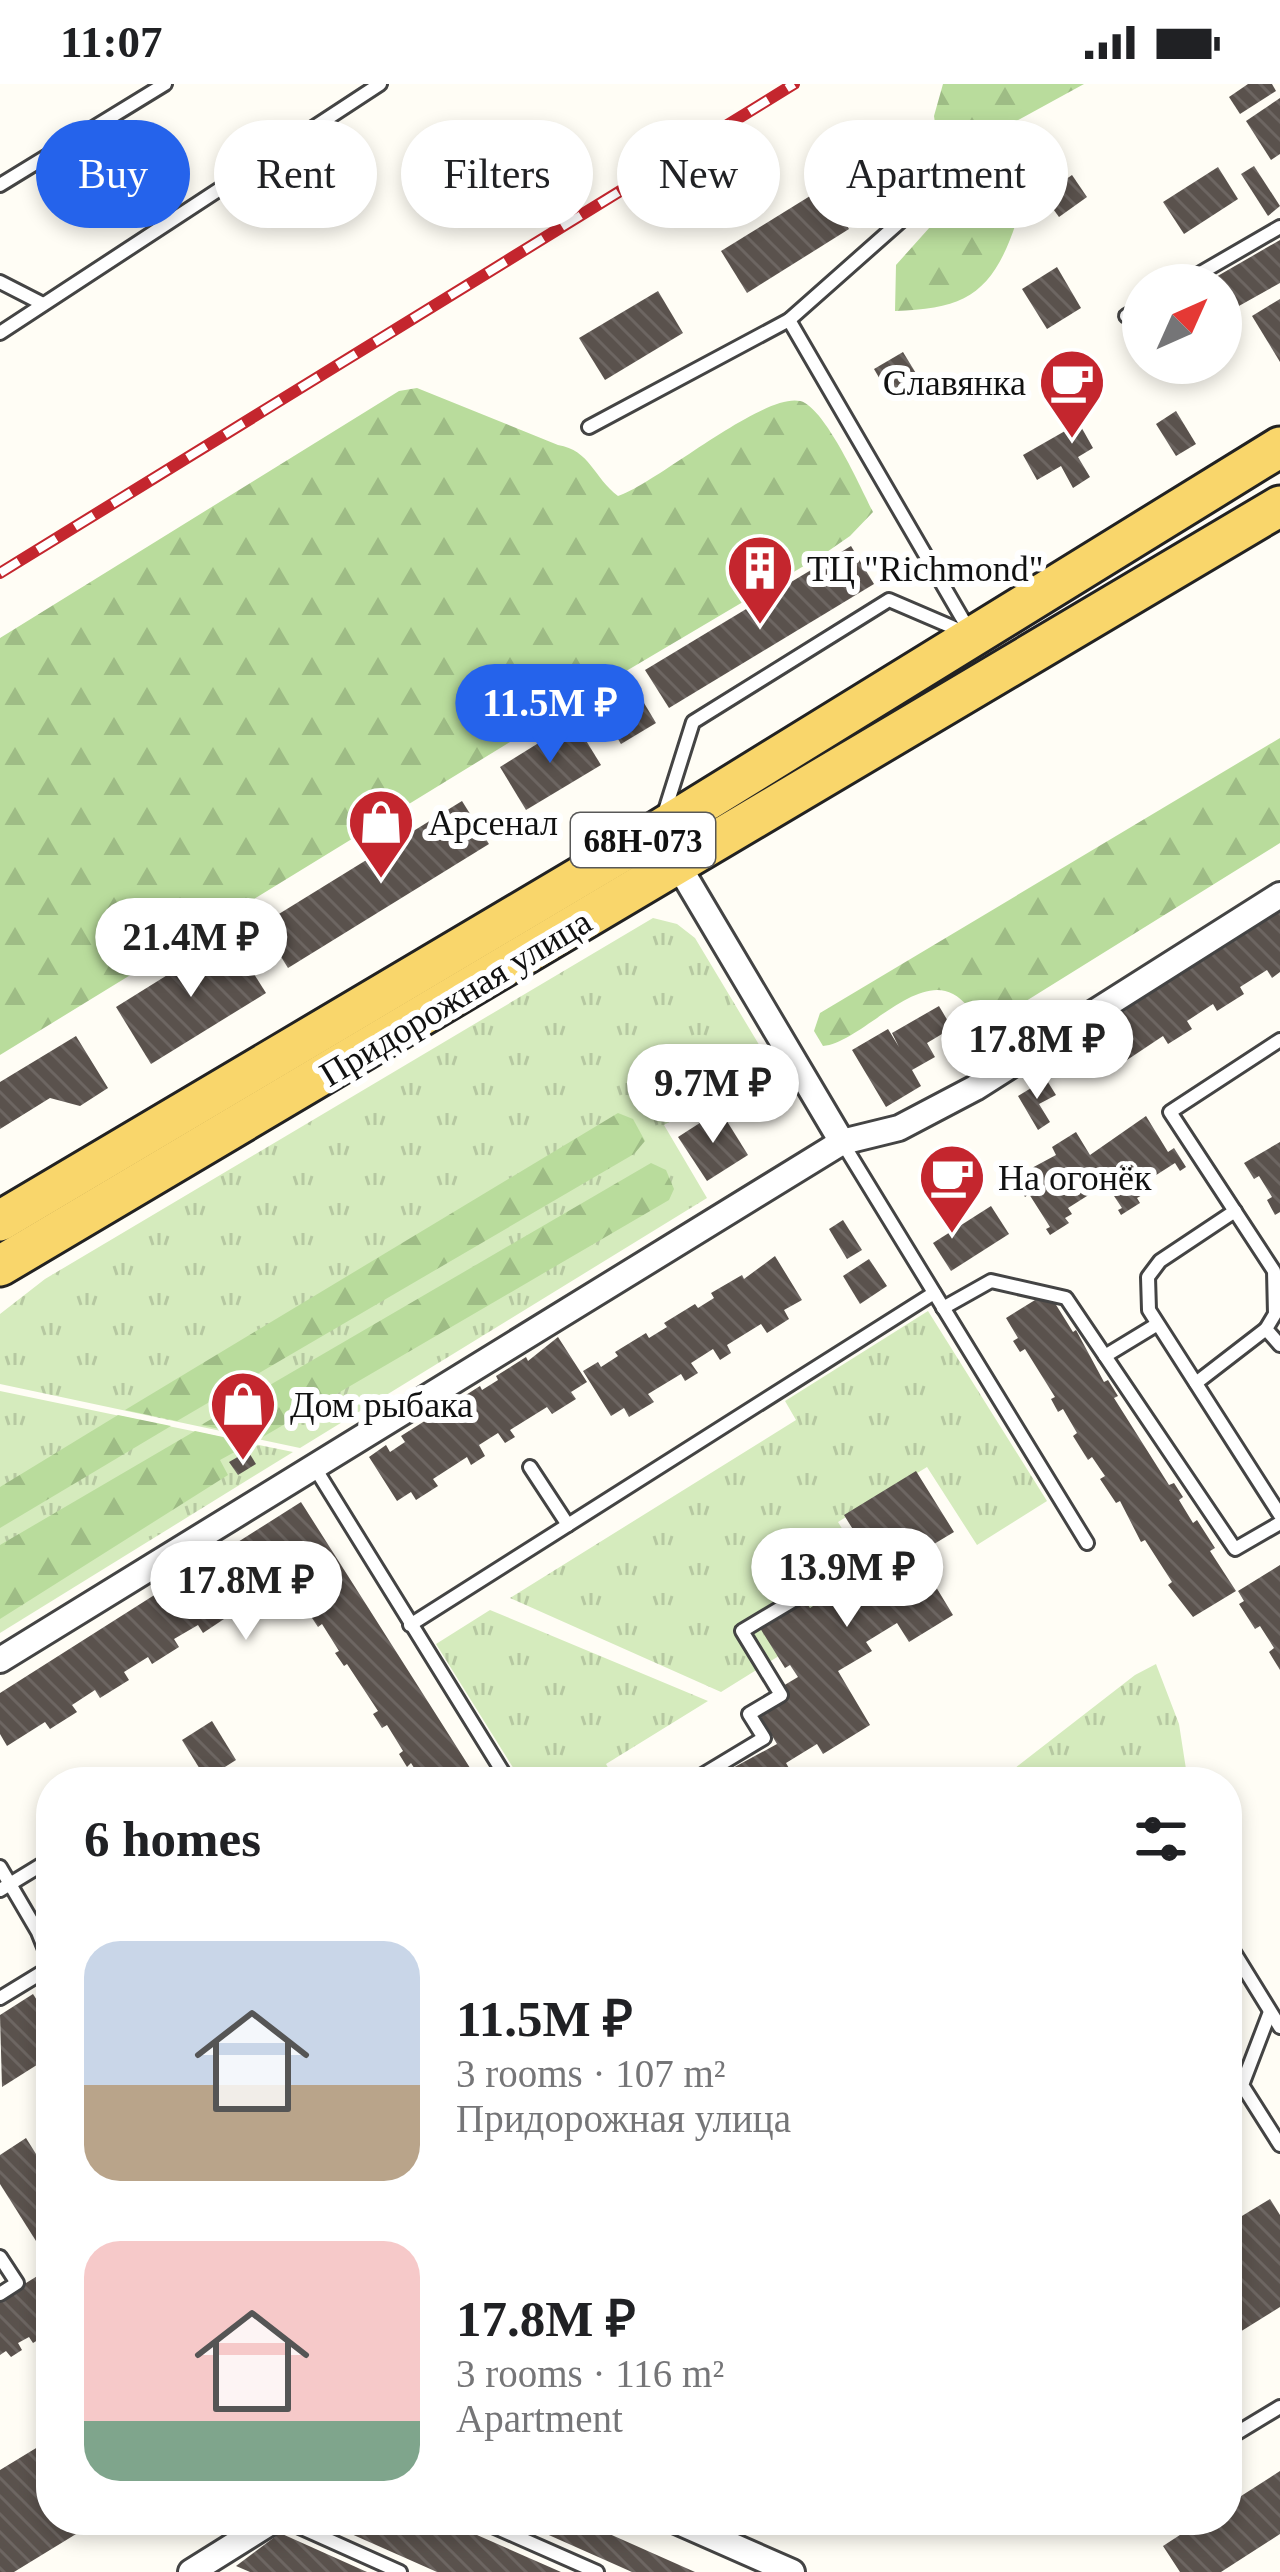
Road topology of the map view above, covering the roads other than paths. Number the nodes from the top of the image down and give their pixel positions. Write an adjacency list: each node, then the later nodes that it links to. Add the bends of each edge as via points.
1 (165, 84): 3 (lane)
2 (380, 84): 8 (lane)
3 (0, 185)
4 (1280, 227): 6 (lane)
5 (893, 228): 9 (lane)
6 (1216, 264)
7 (0, 282): 8 (lane)
8 (43, 304): 10 (lane)
9 (789, 320): 11 (lane); 14 (lane)
10 (0, 333)
11 (589, 428)
12 (1280, 447): 14 (main road, 68Н-073)
13 (1280, 506): 16 (main road, Придорожная улица / 68Н-073)
14 (973, 636): 15 (main road, 68Н-073); 15 (lane, via 889,600 869,612 693,722)
15 (659, 830): 21 (main road, 68Н-073)
16 (678, 866): 19 (street); 22 (main road, Придорожная улица / 68Н-073)
17 (1280, 895): 19 (street, via 975,1088 899,1128)
18 (1280, 1040): 20 (lane, via 1169,1112)
19 (842, 1142): 24 (lane); 32 (street)
20 (1235, 1211): 23 (lane); 26 (lane, via 1148,1277)
21 (0, 1220)
22 (0, 1266)
23 (1277, 1276): 27 (lane)
24 (934, 1293): 25 (lane); 35 (lane)
25 (943, 1308): 29 (lane, via 991,1280 1066,1298); 36 (lane)
26 (1156, 1325): 29 (lane); 30 (lane)
27 (1266, 1329): 28 (lane); 30 (lane)
28 (1280, 1346)
29 (1105, 1356): 34 (lane, via 1235,1549)
30 (1196, 1383): 33 (lane)
31 (530, 1467): 35 (lane)
32 (315, 1468): 38 (lane); 39 (street)
33 (1275, 1495): 34 (lane)
34 (1280, 1519)
35 (568, 1525): 38 (lane)
36 (1088, 1544)
37 (844, 1570): 41 (lane, via 742,1631 781,1695 749,1714 764,1738)
38 (410, 1625): 40 (lane)
39 (0, 1660)
40 (500, 1767)
41 (716, 1767)
42 (0, 1867): 44 (lane)
43 (36, 1867): 44 (lane)
44 (5, 1887): 45 (lane)
45 (36, 1940)
46 (1242, 1965): 49 (lane)
47 (36, 1975): 48 (lane)
48 (0, 1999)
49 (1270, 2012): 50 (lane); 51 (lane, via 1242,2085)
50 (1280, 2027)
51 (1280, 2146)
52 (0, 2257): 53 (lane, via 17,2283)
53 (0, 2294)
54 (1280, 2407): 55 (lane)
55 (1242, 2430)
56 (252, 2535): 60 (street)
57 (317, 2535): 61 (lane)
58 (513, 2535): 62 (lane)
59 (708, 2535): 63 (street)
60 (200, 2570)
61 (400, 2572)
62 (597, 2572)
63 (792, 2572)

